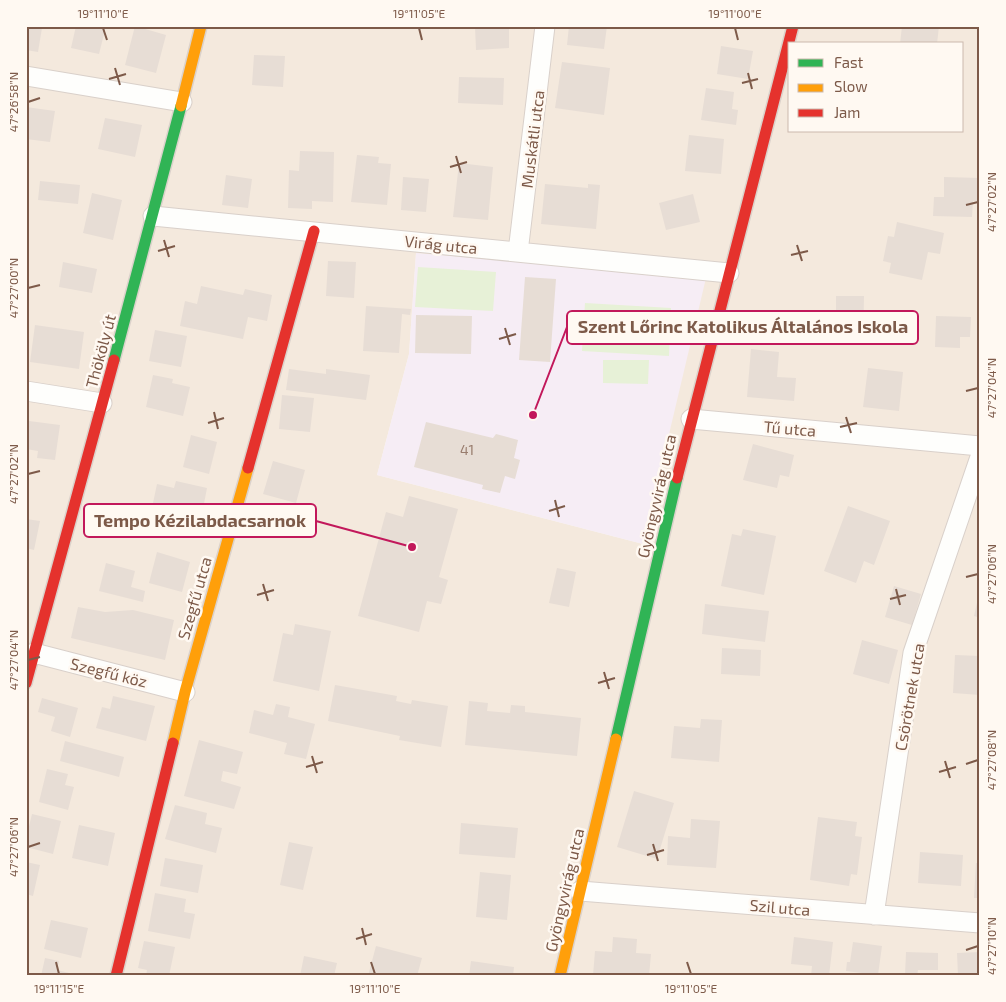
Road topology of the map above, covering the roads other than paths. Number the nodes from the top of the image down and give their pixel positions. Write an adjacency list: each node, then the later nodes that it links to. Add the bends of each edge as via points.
1 (201, 26): 7 (street, Thököly út)
2 (545, 26): 10 (street, Muskátli utca)
3 (793, 26): 4 (street, Gyöngyvirág utca)
4 (789, 42)
5 (788, 45): 11 (street, Gyöngyvirág utca)
6 (26, 76): 7 (street)
7 (182, 102): 8 (street, Thököly út)
8 (153, 216): 9 (street, Virág utca); 13 (street, Thököly út)
9 (314, 231): 10 (street, Virág utca); 19 (street, Szegfű utca)
10 (518, 252): 11 (street, Virág utca)
11 (729, 273): 14 (street, Gyöngyvirág utca)
12 (26, 391): 13 (street)
13 (102, 404): 17 (street, Thököly út)
14 (691, 419): 15 (street, Tű utca); 20 (street, Gyöngyvirág utca)
15 (980, 446)
16 (980, 457): 21 (street, Csörötnek utca, via 913,653)
17 (34, 653): 18 (street, Thököly út); 19 (street, Szegfű köz)
18 (26, 682)
19 (185, 692): 23 (street, Szegfű utca)
20 (580, 891): 21 (street, Szil utca); 24 (street, Gyöngyvirág utca)
21 (874, 915): 22 (street, Szil utca)
22 (980, 923)
23 (116, 976)
24 (560, 976)

